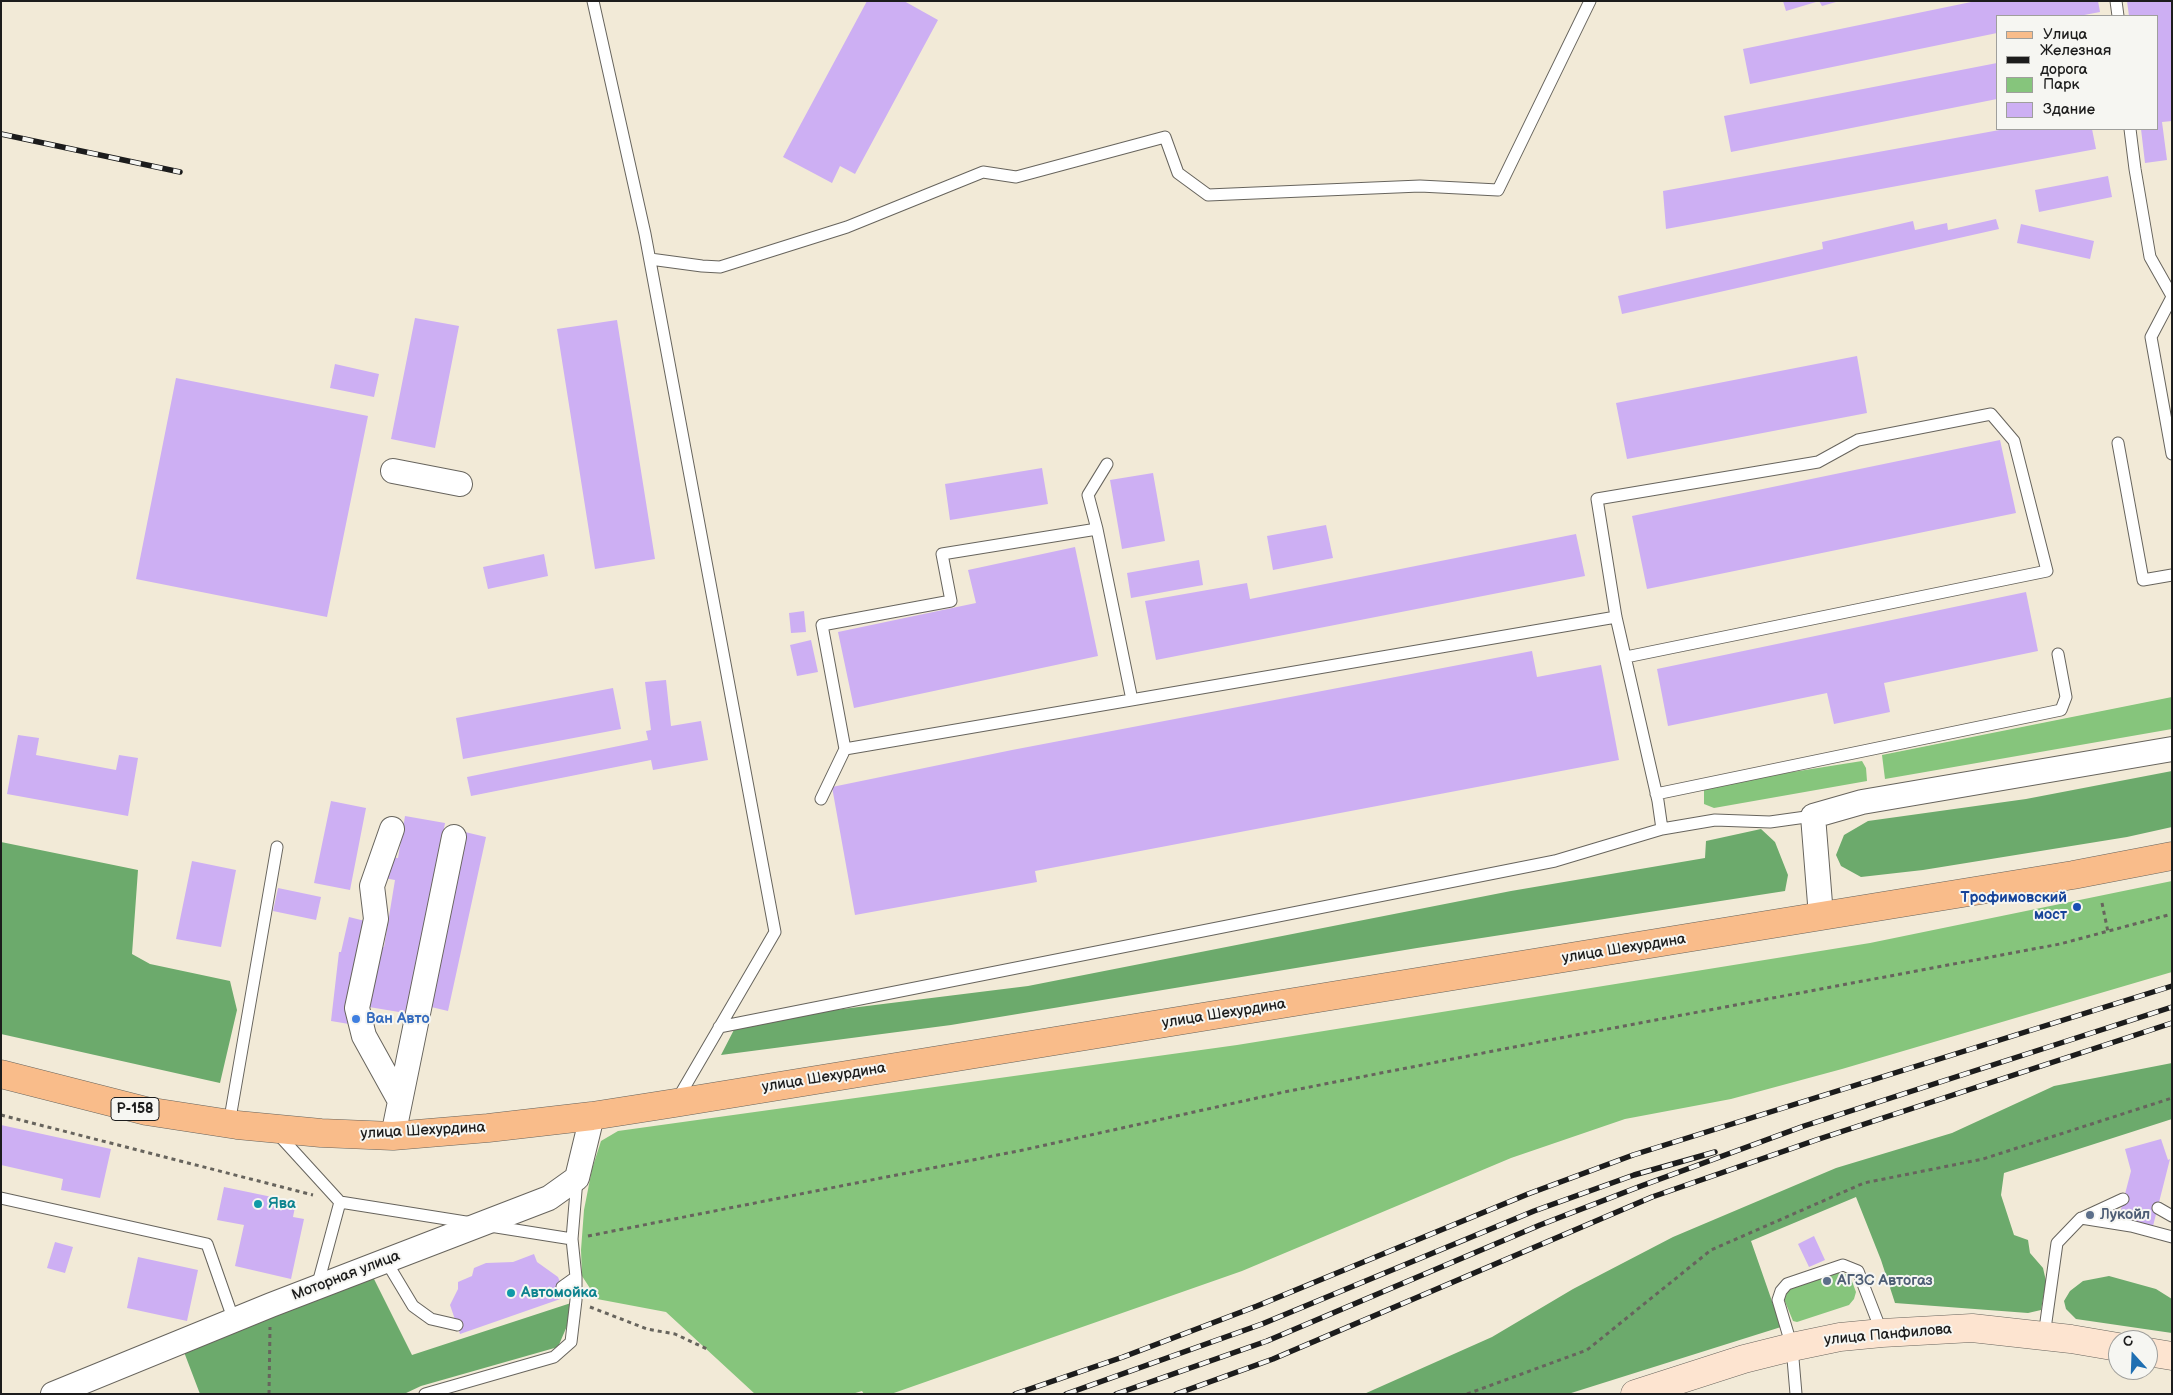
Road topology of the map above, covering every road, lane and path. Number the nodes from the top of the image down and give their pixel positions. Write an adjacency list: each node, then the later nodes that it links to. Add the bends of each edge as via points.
1 (593, 1): 6 (lane)
2 (1590, 1): 6 (lane, via 1498,190 1420,186 1208,195 1178,172 1165,137 1016,177 983,172 847,226 720,267)
3 (2116, 1): 4 (lane)
4 (2118, 15)
5 (2130, 130): 7 (lane, via 2150,257)
6 (650, 259): 33 (lane, via 775,932)
7 (2172, 296): 9 (lane, via 2150,338)
8 (2118, 443): 14 (lane, via 2143,580)
9 (2172, 454)
10 (1107, 464): 13 (lane, via 1088,495)
11 (393, 472): 12 (street)
12 (460, 484)
13 (1097, 529): 18 (lane); 19 (lane, via 942,554 950,601 822,625)
14 (2172, 575)
15 (1616, 617): 17 (lane); 17 (lane, via 1597,499 1818,462 1858,440 1991,414 2014,441 2047,570); 18 (lane)
16 (2058, 654): 21 (lane, via 2066,697 2061,710)
17 (1626, 658): 21 (lane)
18 (1132, 700): 19 (lane)
19 (845, 749): 22 (lane)
20 (2172, 749): 23 (street, via 1862,802)
21 (1656, 794): 25 (lane)
22 (821, 799)
23 (1813, 816): 25 (lane, via 1770,822 1715,820); 31 (street)
24 (392, 829): 36 (street, via 372,886 376,919 357,1008 364,1036)
25 (1662, 829): 33 (lane, via 1555,861)
26 (454, 837): 36 (street)
27 (277, 847): 40 (lane)
28 (2172, 856): 31 (main road, улица Шехурдина)
29 (2102, 903): 32 (path)
30 (2172, 914): 32 (path)
31 (1821, 916): 37 (main road, улица Шехурдина)
32 (2108, 932): 52 (path, via 2060,944 1284,1092 1023,1150)
33 (719, 1027): 37 (lane)
34 (1, 1074): 40 (main road, Р-158, via 146,1111)
35 (2172, 1098): 71 (path, via 1983,1158 1864,1183 1711,1250 1587,1350)
36 (400, 1101): 42 (street)
37 (675, 1103): 39 (main road, улица Шехурдина)
38 (1, 1115): 46 (path)
39 (592, 1116): 42 (main road, улица Шехурдина); 43 (street)
40 (229, 1124): 41 (main road, Р-158)
41 (273, 1128): 42 (main road, улица Шехурдина); 46 (lane)
42 (393, 1136)
43 (577, 1178): 50 (street, Моторная улица, via 549,1198); 52 (lane)
44 (1, 1198): 59 (lane, via 207,1244)
45 (2123, 1199): 49 (lane)
46 (340, 1202): 50 (lane); 56 (lane)
47 (2158, 1208): 48 (lane)
48 (2172, 1216)
49 (2081, 1218): 51 (lane); 62 (lane, via 2057,1243)
50 (481, 1224): 52 (lane); 53 (street, Моторная улица)
51 (2172, 1237)
52 (572, 1238): 54 (lane)
53 (386, 1262): 56 (street, Моторная улица); 60 (lane, via 413,1306 431,1319)
54 (576, 1277): 55 (lane); 57 (lane)
55 (562, 1287)
56 (316, 1288): 58 (street, Моторная улица)
57 (576, 1300): 65 (path, via 647,1329 675,1334); 70 (lane, via 571,1342 554,1357)
58 (271, 1306): 59 (street, Моторная улица); 69 (path)
59 (234, 1321): 68 (street, Моторная улица)
60 (457, 1325)
61 (1882, 1333): 62 (main road, улица Панфилова, via 1972,1328); 64 (main road, улица Панфилова, via 1840,1337); 64 (lane, via 1858,1270 1843,1265 1787,1284 1781,1291 1778,1300)
62 (2044, 1336): 63 (main road, улица Панфилова)
63 (2108, 1346)
64 (1792, 1347): 72 (main road, улица Панфилова); 73 (lane)
65 (707, 1349)
66 (2158, 1354): 67 (main road)
67 (2172, 1356)
68 (53, 1394)
69 (269, 1394)
70 (425, 1394)
71 (1467, 1394)
72 (1635, 1394)
73 (1796, 1394)

